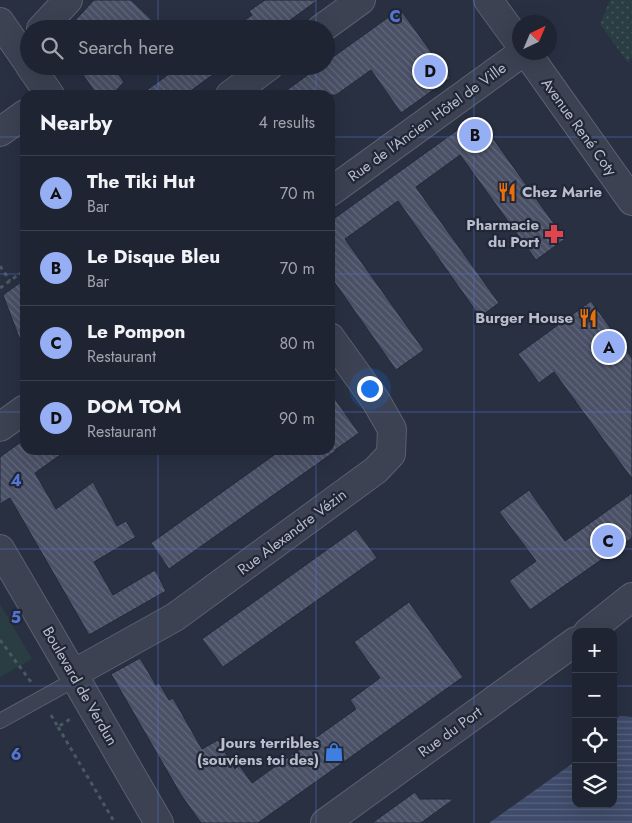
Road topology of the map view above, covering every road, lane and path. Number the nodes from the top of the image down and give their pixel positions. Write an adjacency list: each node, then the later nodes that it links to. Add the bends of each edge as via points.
1 (68, 0): 4 (street)
2 (361, 0): 5 (street)
3 (488, 0): 7 (street)
4 (49, 20)
5 (333, 20)
6 (0, 22): 8 (street)
7 (512, 33)
8 (20, 47)
9 (513, 60): 17 (street, Rue de l'Ancien Hôtel de Ville)
10 (530, 60): 18 (street, Avenue René Coty)
11 (38, 75): 13 (street)
12 (257, 75): 14 (street)
13 (47, 90)
14 (237, 90)
15 (20, 118): 16 (street)
16 (0, 132)
17 (335, 188)
18 (632, 201)
19 (0, 266): 21 (path)
20 (20, 274): 21 (path)
21 (10, 281): 22 (path)
22 (0, 288)
23 (335, 344): 30 (street, Rue Alexandre Vézin, via 392,429 392,454 376,470 175,617)
24 (20, 412): 25 (street)
25 (0, 427)
26 (0, 549): 30 (street, Boulevard de Verdun)
27 (632, 597): 28 (street)
28 (593, 628)
29 (572, 644): 35 (street, Rue du Port)
30 (75, 677): 31 (lane); 34 (street, Boulevard de Verdun)
31 (0, 721)
32 (58, 727): 33 (path)
33 (115, 823)
34 (159, 823)
35 (325, 823)

